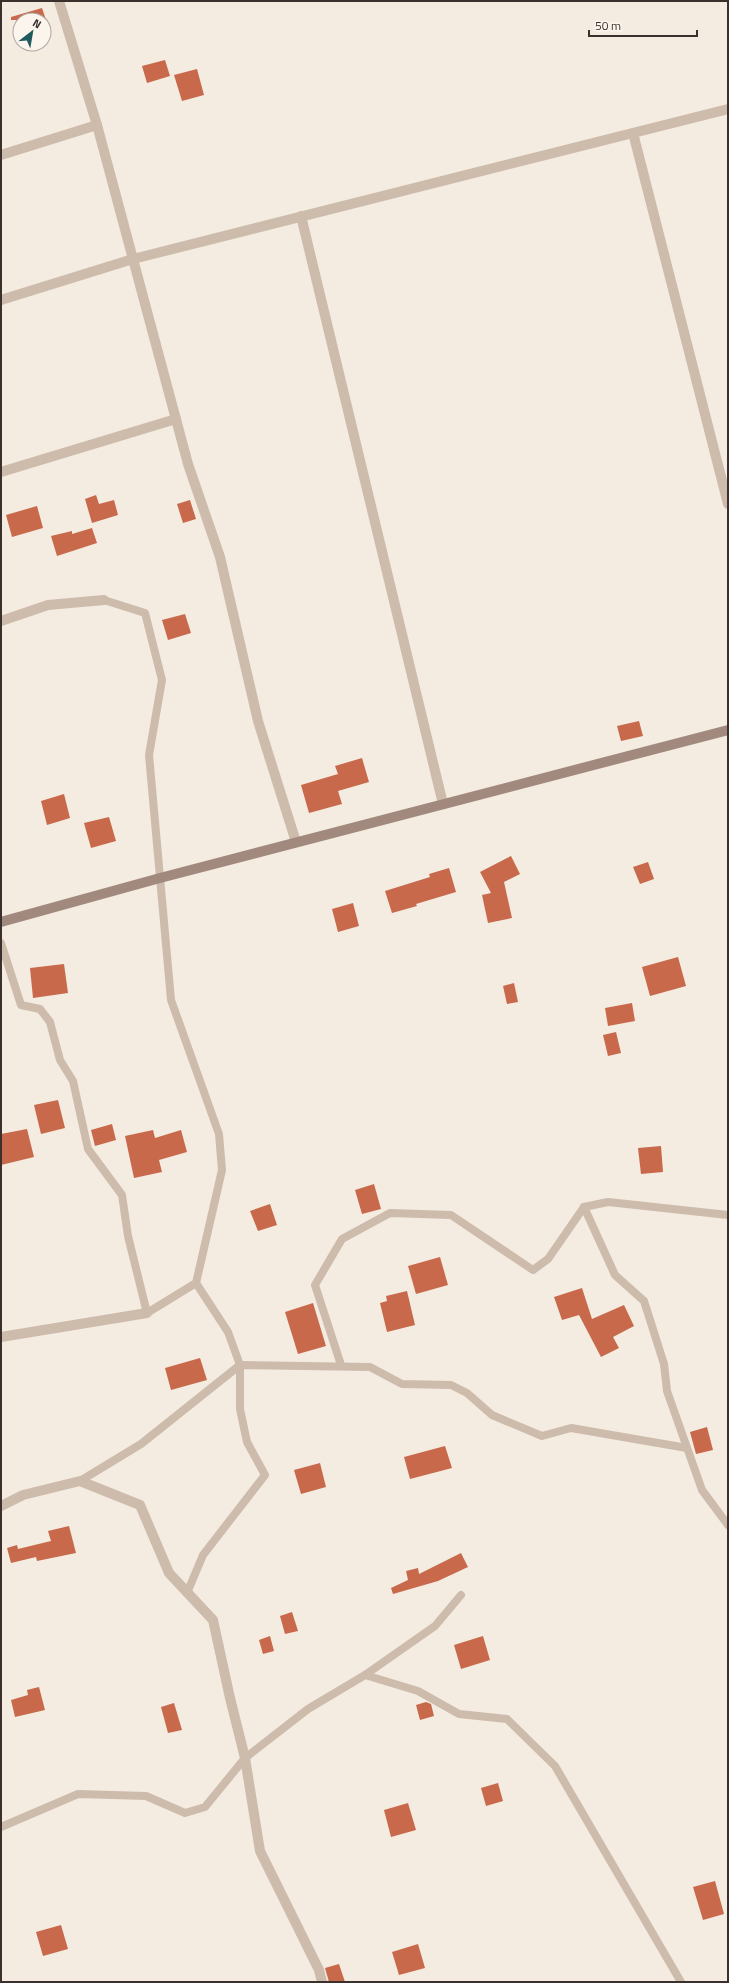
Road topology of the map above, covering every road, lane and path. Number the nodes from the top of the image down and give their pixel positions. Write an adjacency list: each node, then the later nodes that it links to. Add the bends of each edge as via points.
1 (58, 1): 3 (street)
2 (728, 109): 4 (street)
3 (97, 125): 5 (street); 7 (street)
4 (633, 133): 6 (street); 11 (street)
5 (1, 154)
6 (301, 216): 7 (street); 15 (street)
7 (133, 259): 8 (street); 9 (street)
8 (1, 300)
9 (176, 419): 10 (street); 16 (street, via 188,464 220,557 258,721)
10 (1, 472)
11 (728, 504)
12 (104, 600): 13 (street, via 48,605); 17 (lane, via 145,613 162,680 149,755)
13 (1, 621)
14 (728, 730): 15 (street)
15 (443, 804): 16 (street)
16 (296, 842): 17 (street)
17 (160, 878): 18 (street); 22 (lane, via 171,1000 218,1134 222,1170)
18 (1, 922)
19 (1, 942): 23 (lane, via 20,1005 40,1009 50,1022 60,1060 73,1081 88,1149 122,1195 128,1236)
20 (584, 1207): 21 (lane, via 608,1202); 26 (lane, via 548,1259 533,1270 451,1215 390,1213 342,1239 315,1285); 27 (lane, via 615,1275 644,1301 664,1364 667,1391)
21 (728, 1215)
22 (196, 1283): 23 (lane); 25 (lane, via 228,1332)
23 (147, 1313): 24 (street)
24 (1, 1337)
25 (240, 1365): 26 (lane); 28 (lane, via 141,1444); 31 (lane, via 240,1409 244,1429 247,1442 265,1475 203,1555)
26 (341, 1366): 27 (lane, via 370,1367 402,1384 451,1386 467,1393 492,1415 542,1436 571,1428)
27 (688, 1448): 30 (lane, via 702,1490)
28 (80, 1481): 29 (street, via 23,1495); 31 (street, via 140,1505 169,1573)
29 (1, 1506)
30 (728, 1525)
31 (188, 1593): 34 (street, via 213,1620)
32 (461, 1595): 33 (lane, via 435,1626)
33 (365, 1675): 34 (lane, via 308,1709); 37 (lane, via 418,1690 459,1714 507,1719 554,1766)
34 (245, 1758): 35 (lane, via 205,1807 185,1813 146,1796 78,1794); 36 (street, via 260,1851 319,1970)
35 (1, 1827)
36 (322, 1982)
37 (681, 1982)

